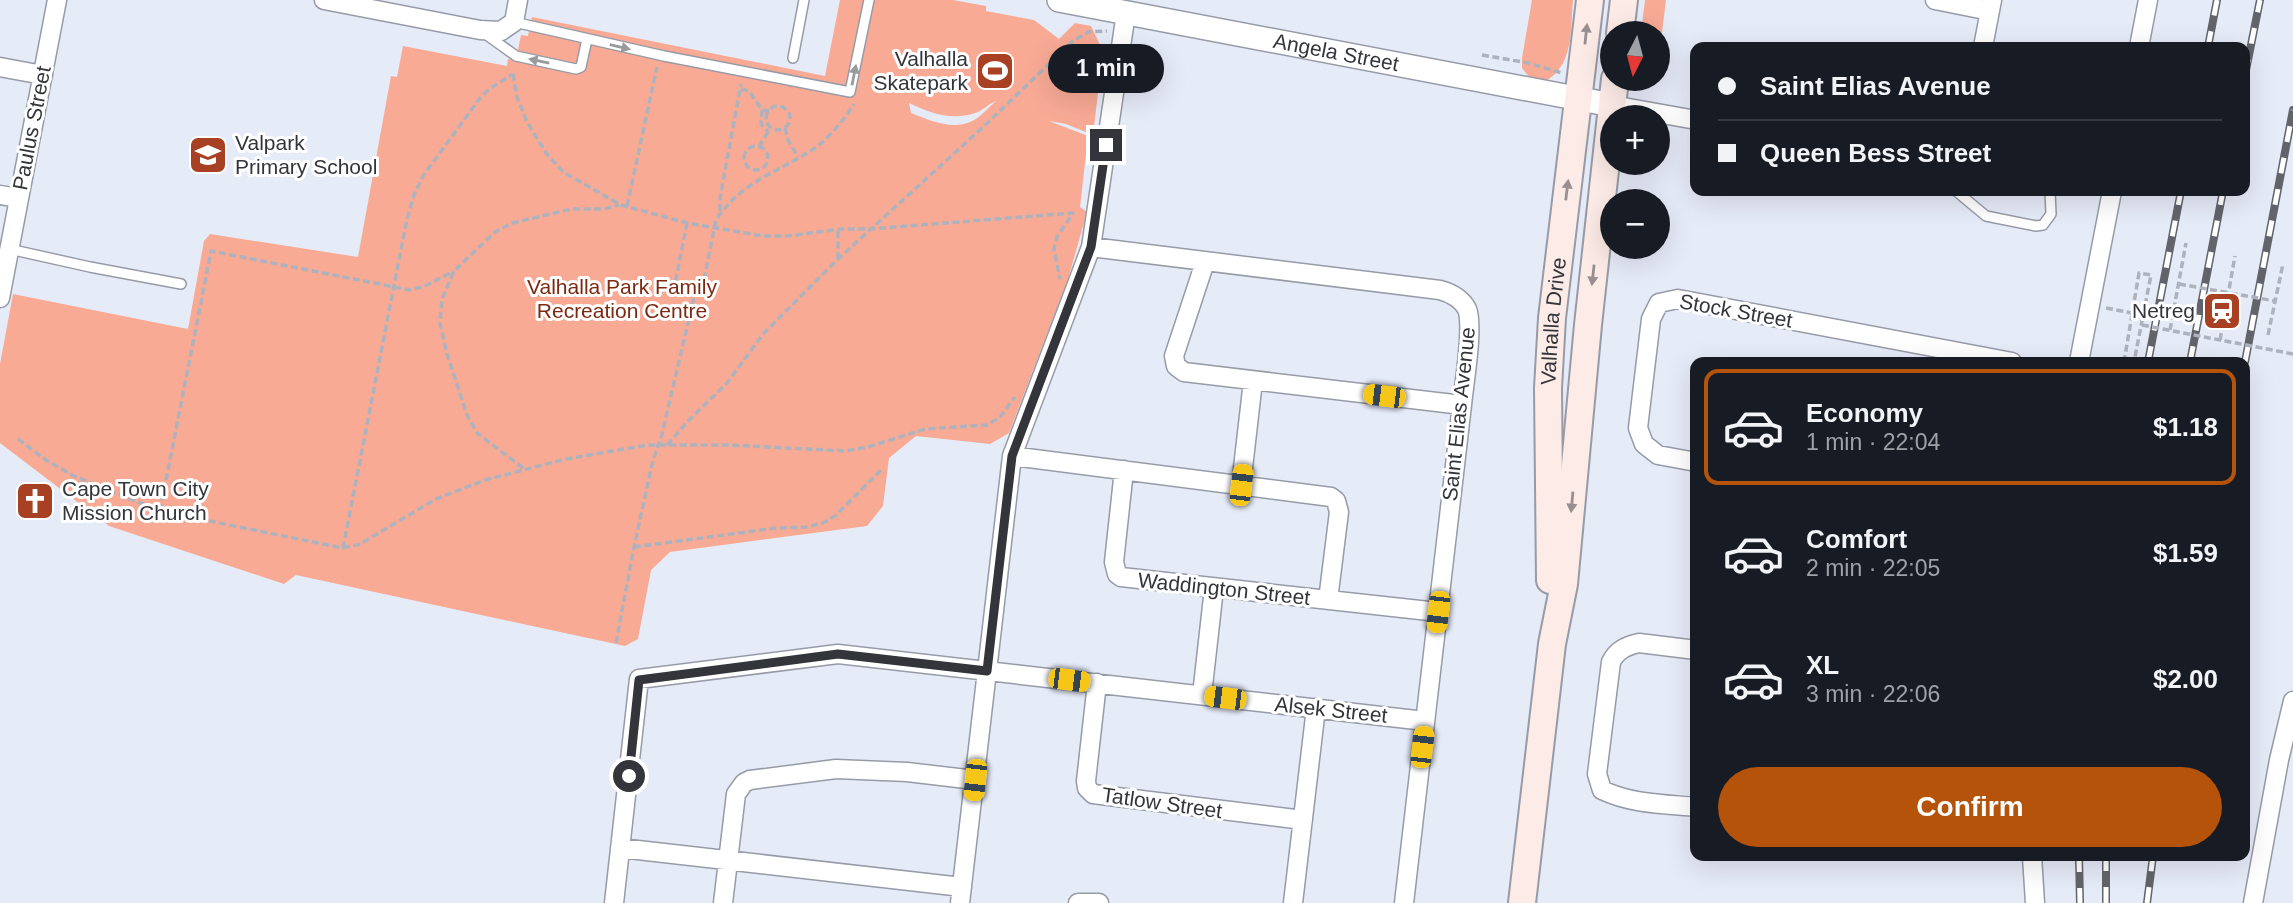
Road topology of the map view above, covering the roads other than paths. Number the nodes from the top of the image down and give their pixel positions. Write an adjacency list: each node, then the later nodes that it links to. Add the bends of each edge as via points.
1 (57, 0): 21 (street, Paulus Street)
2 (324, 0): 15 (street)
3 (518, 0): 14 (street)
4 (804, 0): 19 (lane)
5 (869, 0): 16 (lane, one-way to 5, via 850,92)
6 (1059, 0): 12 (street, Angela Street)
7 (1590, 0): 23 (main road, Valhalla Drive, one-way to 7)
8 (1624, 0): 13 (main road)
9 (1935, 0): 11 (street)
10 (2148, 0): 18 (street)
11 (1991, 5): 17 (street)
12 (1124, 8): 23 (street, Angela Street); 33 (street)
13 (1621, 21)
14 (514, 23): 15 (street, via 501,31); 16 (lane)
15 (480, 30): 16 (lane, one-way to 15, via 579,68 520,57)
16 (587, 39)
17 (1984, 42)
18 (2140, 42)
19 (793, 58)
20 (0, 66): 21 (street)
21 (43, 75): 32 (street, Paulus Street)
22 (1614, 91): 24 (main road, Valhalla Drive)
23 (1579, 99): 24 (street, Angela Street); 49 (main road, Valhalla Drive, one-way to 23, via 1548,388)
24 (1612, 105)
25 (1670, 115): 26 (street)
26 (1690, 119)
27 (1604, 175): 49 (main road, Valhalla Drive, one-way to 49, via 1564,584)
28 (0, 195): 32 (street)
29 (1962, 196): 30 (lane, via 1986,216 2036,226 2043,225 2051,214)
30 (2050, 196)
31 (2111, 196): 39 (street)
32 (19, 198): 34 (street, Paulus Street)
33 (1091, 247): 35 (street, Saint Elias Avenue); 42 (street)
34 (9, 249): 36 (lane); 37 (street, Paulus Street)
35 (1205, 262): 40 (street, via 1174,361 1184,372); 41 (street, Saint Elias Avenue, via 1440,290 1456,297 1466,309 1470,325)
36 (181, 284)
37 (0, 298)
38 (1985, 357): 43 (street, Stock Street, via 1669,299 1658,303 1651,319 1638,428 1644,444 1658,454)
39 (2080, 357)
40 (1253, 380): 41 (street); 45 (street)
41 (1462, 405): 48 (street, Saint Elias Avenue)
42 (1012, 456): 44 (street); 51 (street)
43 (1690, 461)
44 (1124, 470): 45 (street); 46 (street, Waddington Street, via 1116,574)
45 (1241, 485): 47 (street, via 1325,495 1336,501 1339,512)
46 (1214, 588): 47 (street, Waddington Street); 53 (street)
47 (1328, 600): 48 (street, Waddington Street)
48 (1438, 612): 56 (street, Saint Elias Avenue)
49 (1552, 644): 71 (main road, Valhalla Drive)
50 (1690, 649): 59 (street, via 1639,643 1615,654 1597,774 1602,790 1626,800)
51 (987, 671): 52 (street, Alsek Street); 58 (street); 61 (street, Alsek Street, via 838,654 639,680)
52 (1097, 683): 53 (street, Alsek Street); 60 (street, Tatlow Street, via 1086,781 1093,794)
53 (1202, 695): 55 (street, Alsek Street)
54 (2293, 701): 57 (street)
55 (1316, 708): 56 (street, Alsek Street); 60 (street)
56 (1425, 721): 70 (street, Saint Elias Avenue)
57 (2290, 728): 73 (street)
58 (975, 780): 62 (street, via 836,769 750,780 736,794); 64 (street)
59 (1690, 806)
60 (1303, 820): 69 (street)
61 (620, 848): 62 (street); 65 (street)
62 (728, 860): 64 (street); 66 (street)
63 (2032, 861): 72 (street)
64 (961, 895)
65 (614, 903)
66 (723, 903)
67 (1078, 903): 68 (street)
68 (1099, 903)
69 (1293, 903)
70 (1404, 903)
71 (1522, 903)
72 (2035, 903)
73 (2253, 903)

